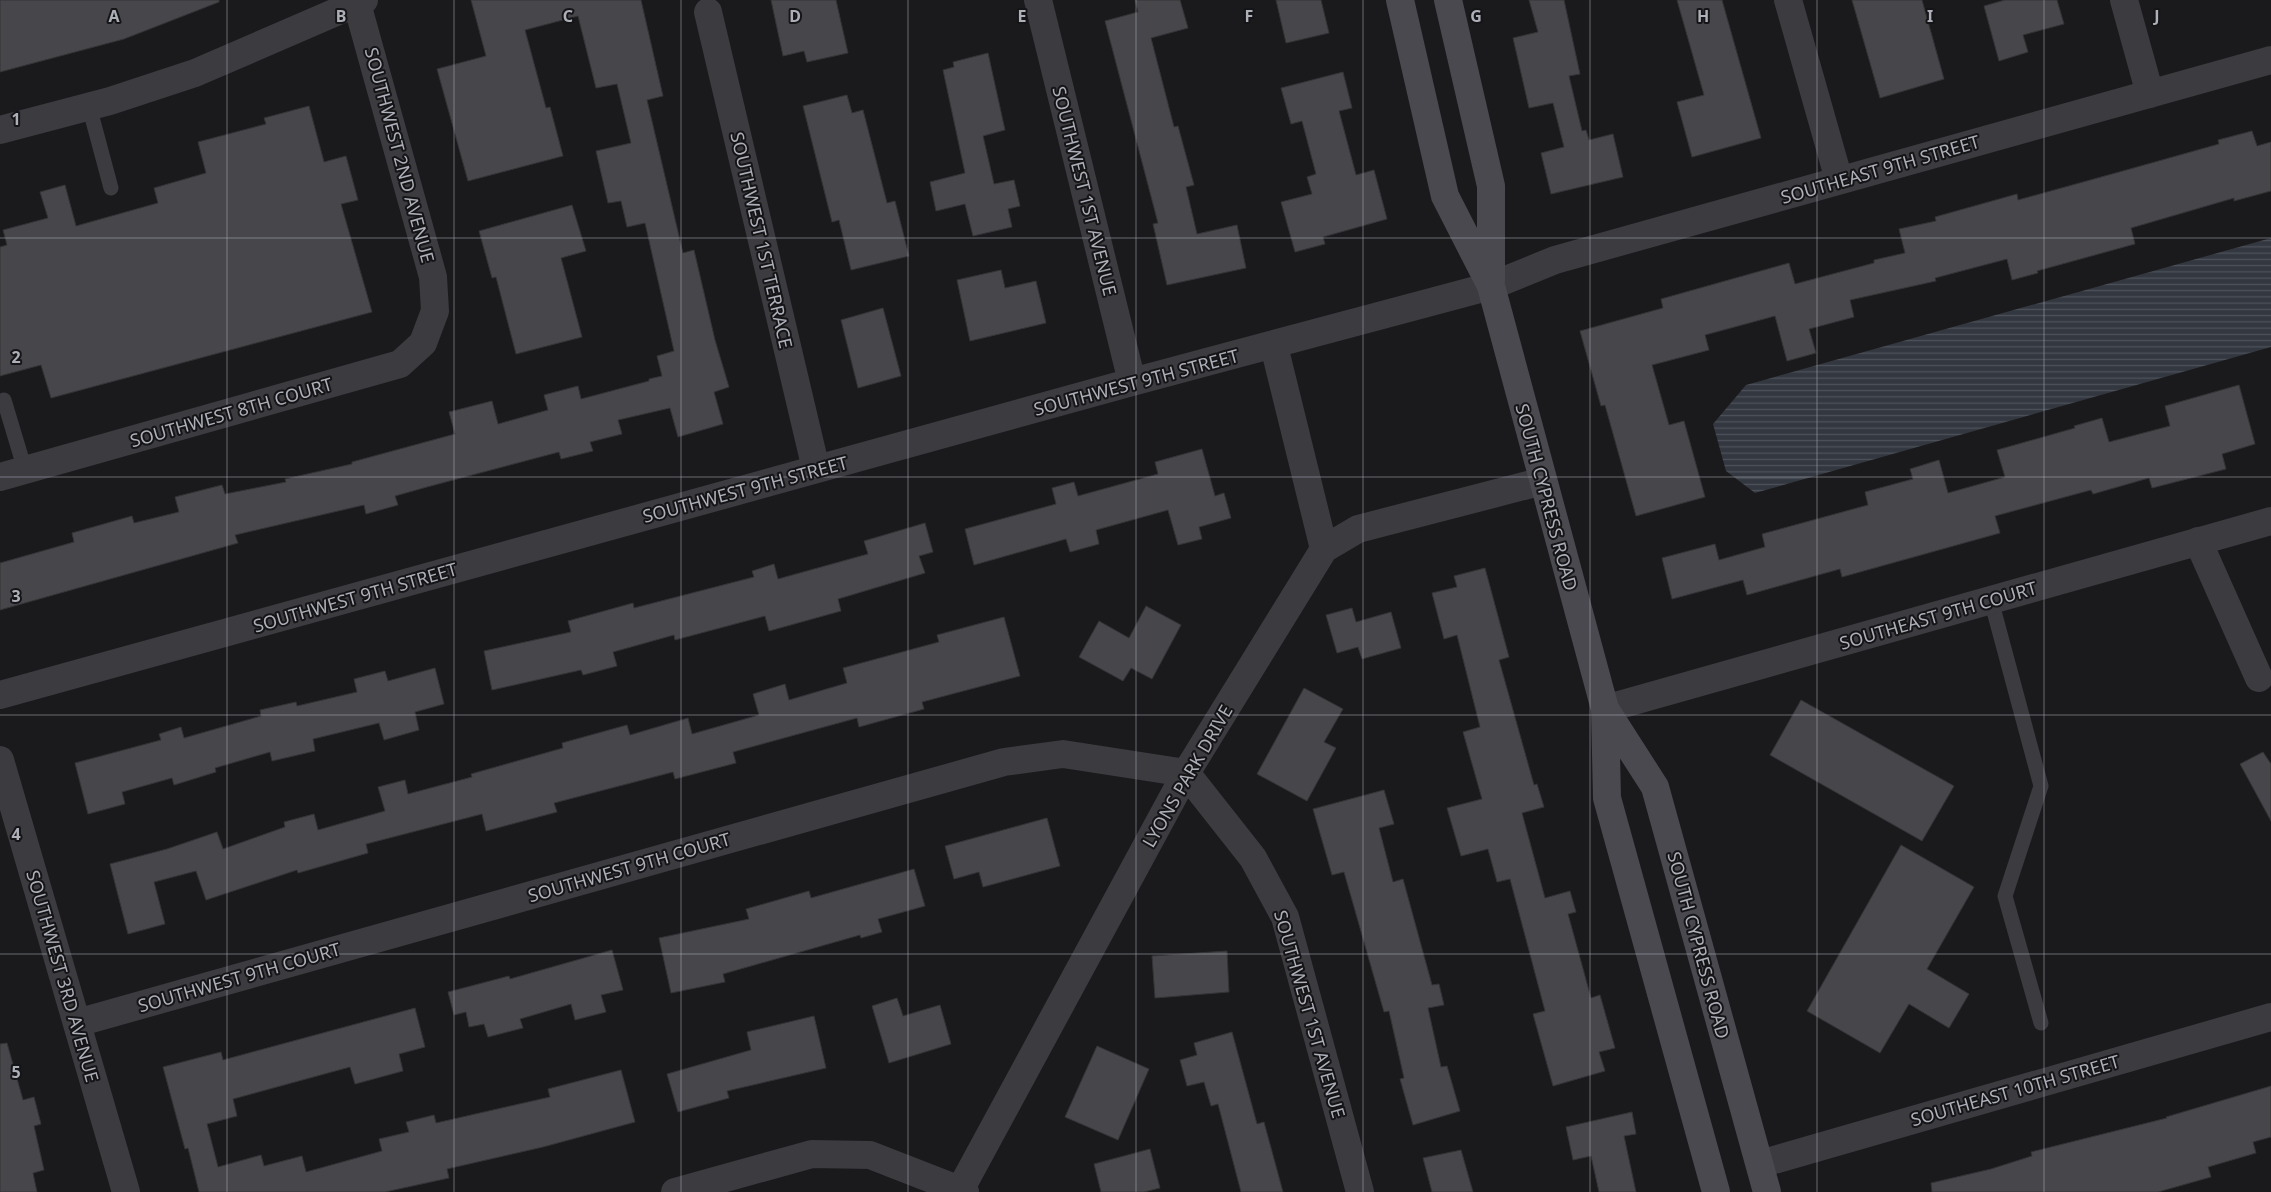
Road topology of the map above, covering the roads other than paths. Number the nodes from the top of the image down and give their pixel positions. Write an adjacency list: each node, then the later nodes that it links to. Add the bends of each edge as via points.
1 (1038, 0): 17 (street, SOUTHWEST 1ST AVENUE)
2 (1400, 0): 14 (street, SOUTH CYPRESS ROAD, via 1445,196)
3 (1448, 0): 14 (street, SOUTH CYPRESS ROAD, via 1490,186)
4 (1788, 0): 12 (street)
5 (2124, 0): 9 (street)
6 (359, 1): 10 (street, via 195,73); 15 (street, SOUTHWEST 2ND AVENUE, via 433,277)
7 (708, 12): 19 (street, SOUTHWEST 1ST TERRACE)
8 (2271, 60): 9 (street, SOUTHEAST 9TH STREET)
9 (2150, 94): 12 (street, SOUTHEAST 9TH STREET)
10 (89, 106): 11 (street); 13 (lane)
11 (0, 130)
12 (1839, 180): 14 (street, SOUTHEAST 9TH STREET, via 1555,260)
13 (111, 188)
14 (1491, 286): 16 (street, SOUTHWEST 9TH STREET); 21 (street, SOUTH CYPRESS ROAD)
15 (435, 311): 20 (street, SOUTHWEST 8TH COURT, via 423,343 400,364)
16 (1274, 346): 17 (street, SOUTHWEST 9TH STREET); 24 (street)
17 (1132, 382): 19 (street, SOUTHWEST 9TH STREET)
18 (4, 400): 20 (lane)
19 (816, 469): 27 (street, SOUTHWEST 9TH STREET)
20 (12, 473)
21 (1542, 481): 24 (street, via 1358,529); 28 (street, SOUTH CYPRESS ROAD)
22 (2271, 521): 23 (street, SOUTHEAST 9TH COURT)
23 (2198, 541): 25 (street, SOUTHEAST 9TH COURT); 26 (street)
24 (1324, 549): 30 (street, LYONS PARK DRIVE)
25 (1991, 600): 28 (street, SOUTHEAST 9TH COURT); 33 (lane, via 2040,786 2005,896)
26 (2259, 678)
27 (0, 695)
28 (1605, 709): 34 (street, SOUTH CYPRESS ROAD, via 1655,787); 39 (street, SOUTH CYPRESS ROAD, via 1607,798)
29 (0, 760): 32 (street, SOUTHWEST 3RD AVENUE)
30 (1186, 773): 32 (street, SOUTHWEST 9TH COURT, via 1063,754 1004,762); 35 (street, LYONS PARK DRIVE); 38 (street, SOUTHWEST 1ST AVENUE, via 1252,858 1285,917)
31 (2271, 1017): 34 (street, SOUTHEAST 10TH STREET)
32 (77, 1023): 36 (street, SOUTHWEST 3RD AVENUE)
33 (2041, 1023)
34 (1760, 1164): 40 (street, SOUTH CYPRESS ROAD)
35 (962, 1191): 37 (street, via 870,1155 812,1154)
36 (126, 1192)
37 (675, 1192)
38 (1360, 1192)
39 (1716, 1192)
40 (1767, 1192)

